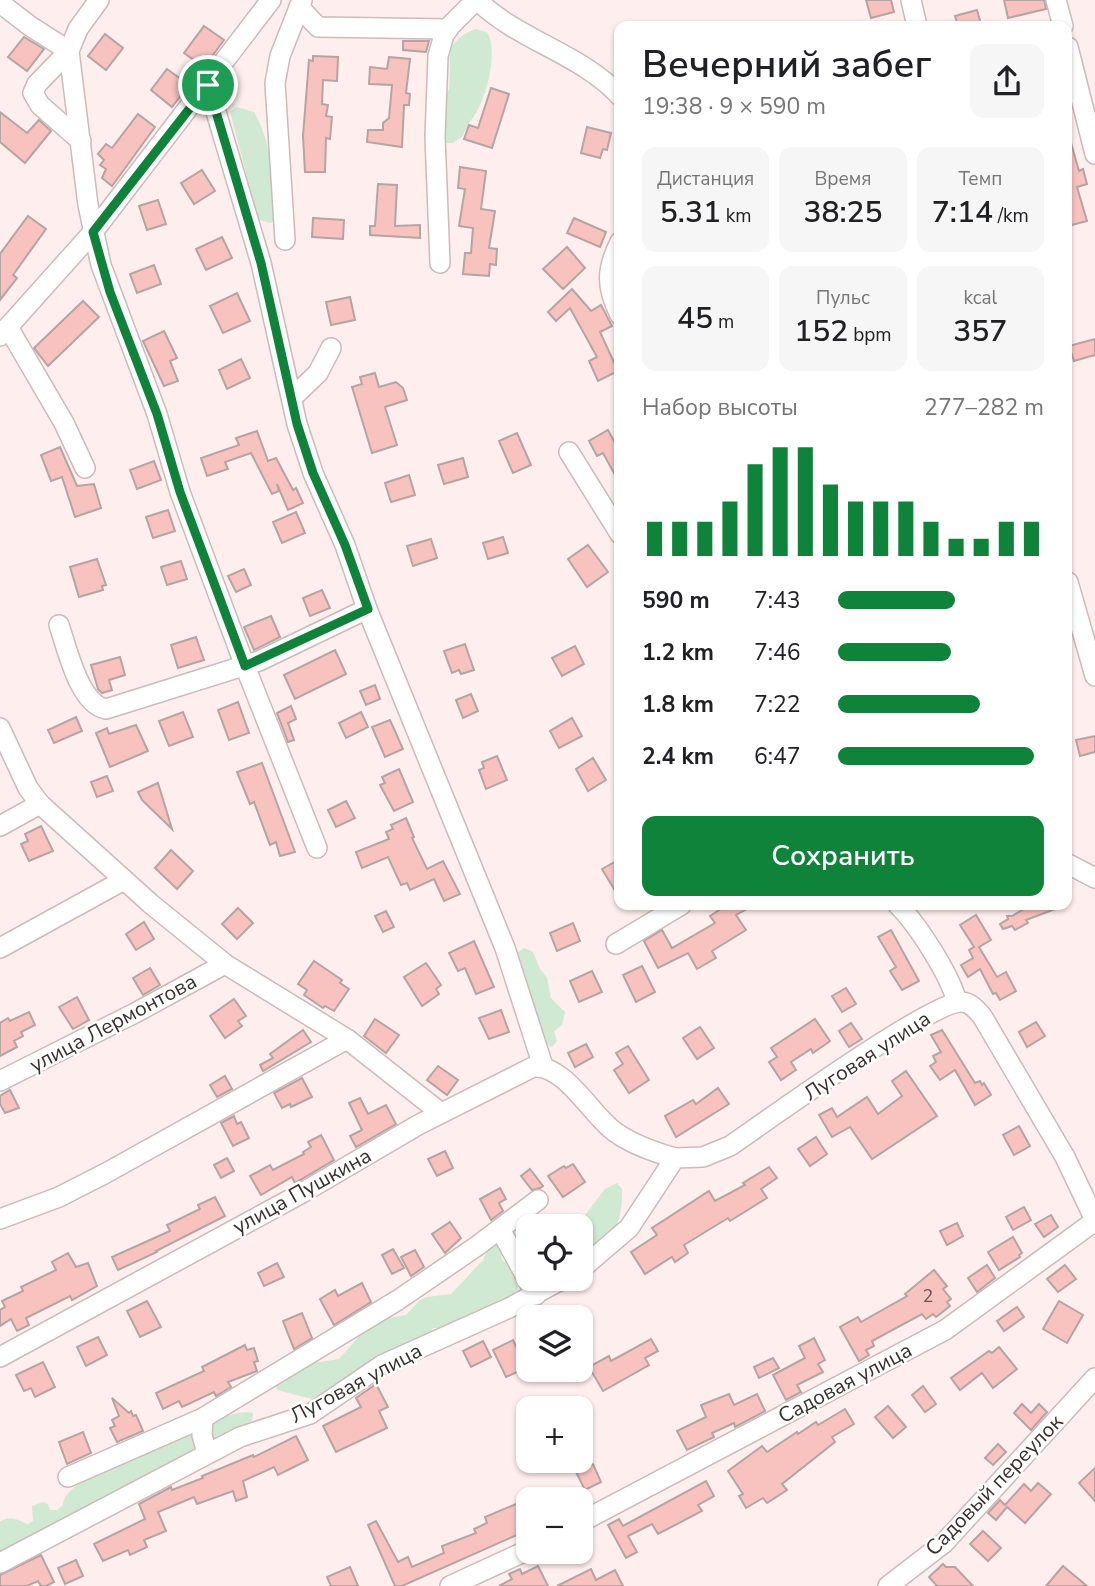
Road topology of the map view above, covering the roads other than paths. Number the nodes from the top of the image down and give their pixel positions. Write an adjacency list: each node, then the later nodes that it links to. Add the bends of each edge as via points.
1 (99, 0): 11 (street)
2 (271, 0): 13 (street)
3 (477, 0): 10 (street); 14 (street, via 490,13 592,71)
4 (911, 0): 8 (street)
5 (1056, 0): 9 (street)
6 (0, 3): 11 (street)
7 (300, 4): 10 (street, via 318,27); 18 (street, via 275,83)
8 (916, 21)
9 (1062, 21)
10 (448, 29): 20 (street, via 440,45 437,76)
11 (69, 51): 15 (street); 15 (street, via 33,93)
12 (1072, 63): 16 (street)
13 (208, 85): 17 (street); 24 (street, via 261,263)
14 (614, 91)
15 (81, 141): 17 (street)
16 (1095, 154)
17 (93, 232): 22 (street); 31 (street, via 180,492)
18 (285, 240)
19 (614, 255): 21 (street, via 608,281)
20 (440, 263)
21 (614, 304)
22 (4, 331): 26 (street, via 64,423)
23 (331, 348): 24 (street, via 318,373)
24 (292, 398): 29 (street, via 313,473)
25 (569, 452): 27 (street)
26 (85, 468)
27 (614, 524)
28 (1072, 596): 32 (street)
29 (368, 609): 31 (street); 47 (street, via 505,948)
30 (59, 625): 31 (street, via 78,680 101,708 123,706)
31 (245, 666): 36 (street)
32 (1095, 676)
33 (0, 729): 34 (street)
34 (40, 804): 35 (street); 39 (street)
35 (0, 826)
36 (317, 848)
37 (1072, 866): 38 (street)
38 (1095, 878)
39 (124, 880): 43 (street); 44 (street)
40 (673, 910): 42 (street)
41 (902, 910): 45 (street, via 948,979)
42 (616, 944)
43 (0, 948)
44 (226, 964): 46 (street); 48 (street, улица Лермонтова)
45 (957, 1002): 50 (street, Луговая улица, via 910,1026 730,1146 703,1157); 53 (street, via 969,1004 982,1016 1065,1157)
46 (347, 1039): 49 (street); 52 (street, via 106,1173)
47 (543, 1066): 49 (street, улица Пушкина, via 519,1072); 50 (street, via 567,1082 612,1131)
48 (0, 1081)
49 (441, 1113): 58 (street, улица Пушкина)
50 (675, 1158): 55 (street, via 629,1228)
51 (538, 1200): 54 (street)
52 (0, 1219)
53 (1095, 1220): 63 (street, Садовая улица, via 945,1330)
54 (500, 1229): 57 (street); 60 (street, via 398,1300)
55 (593, 1259)
56 (543, 1291): 57 (street, Луговая улица)
57 (536, 1295): 61 (street, Луговая улица, via 382,1365 310,1414)
58 (0, 1357)
59 (1095, 1378): 67 (street, Садовый переулок, via 944,1543)
60 (204, 1418): 61 (street); 62 (street)
61 (207, 1453): 65 (street, Луговая улица)
62 (68, 1477)
63 (593, 1516)
64 (516, 1556): 66 (street)
65 (0, 1563)
66 (450, 1586)
67 (888, 1586)

